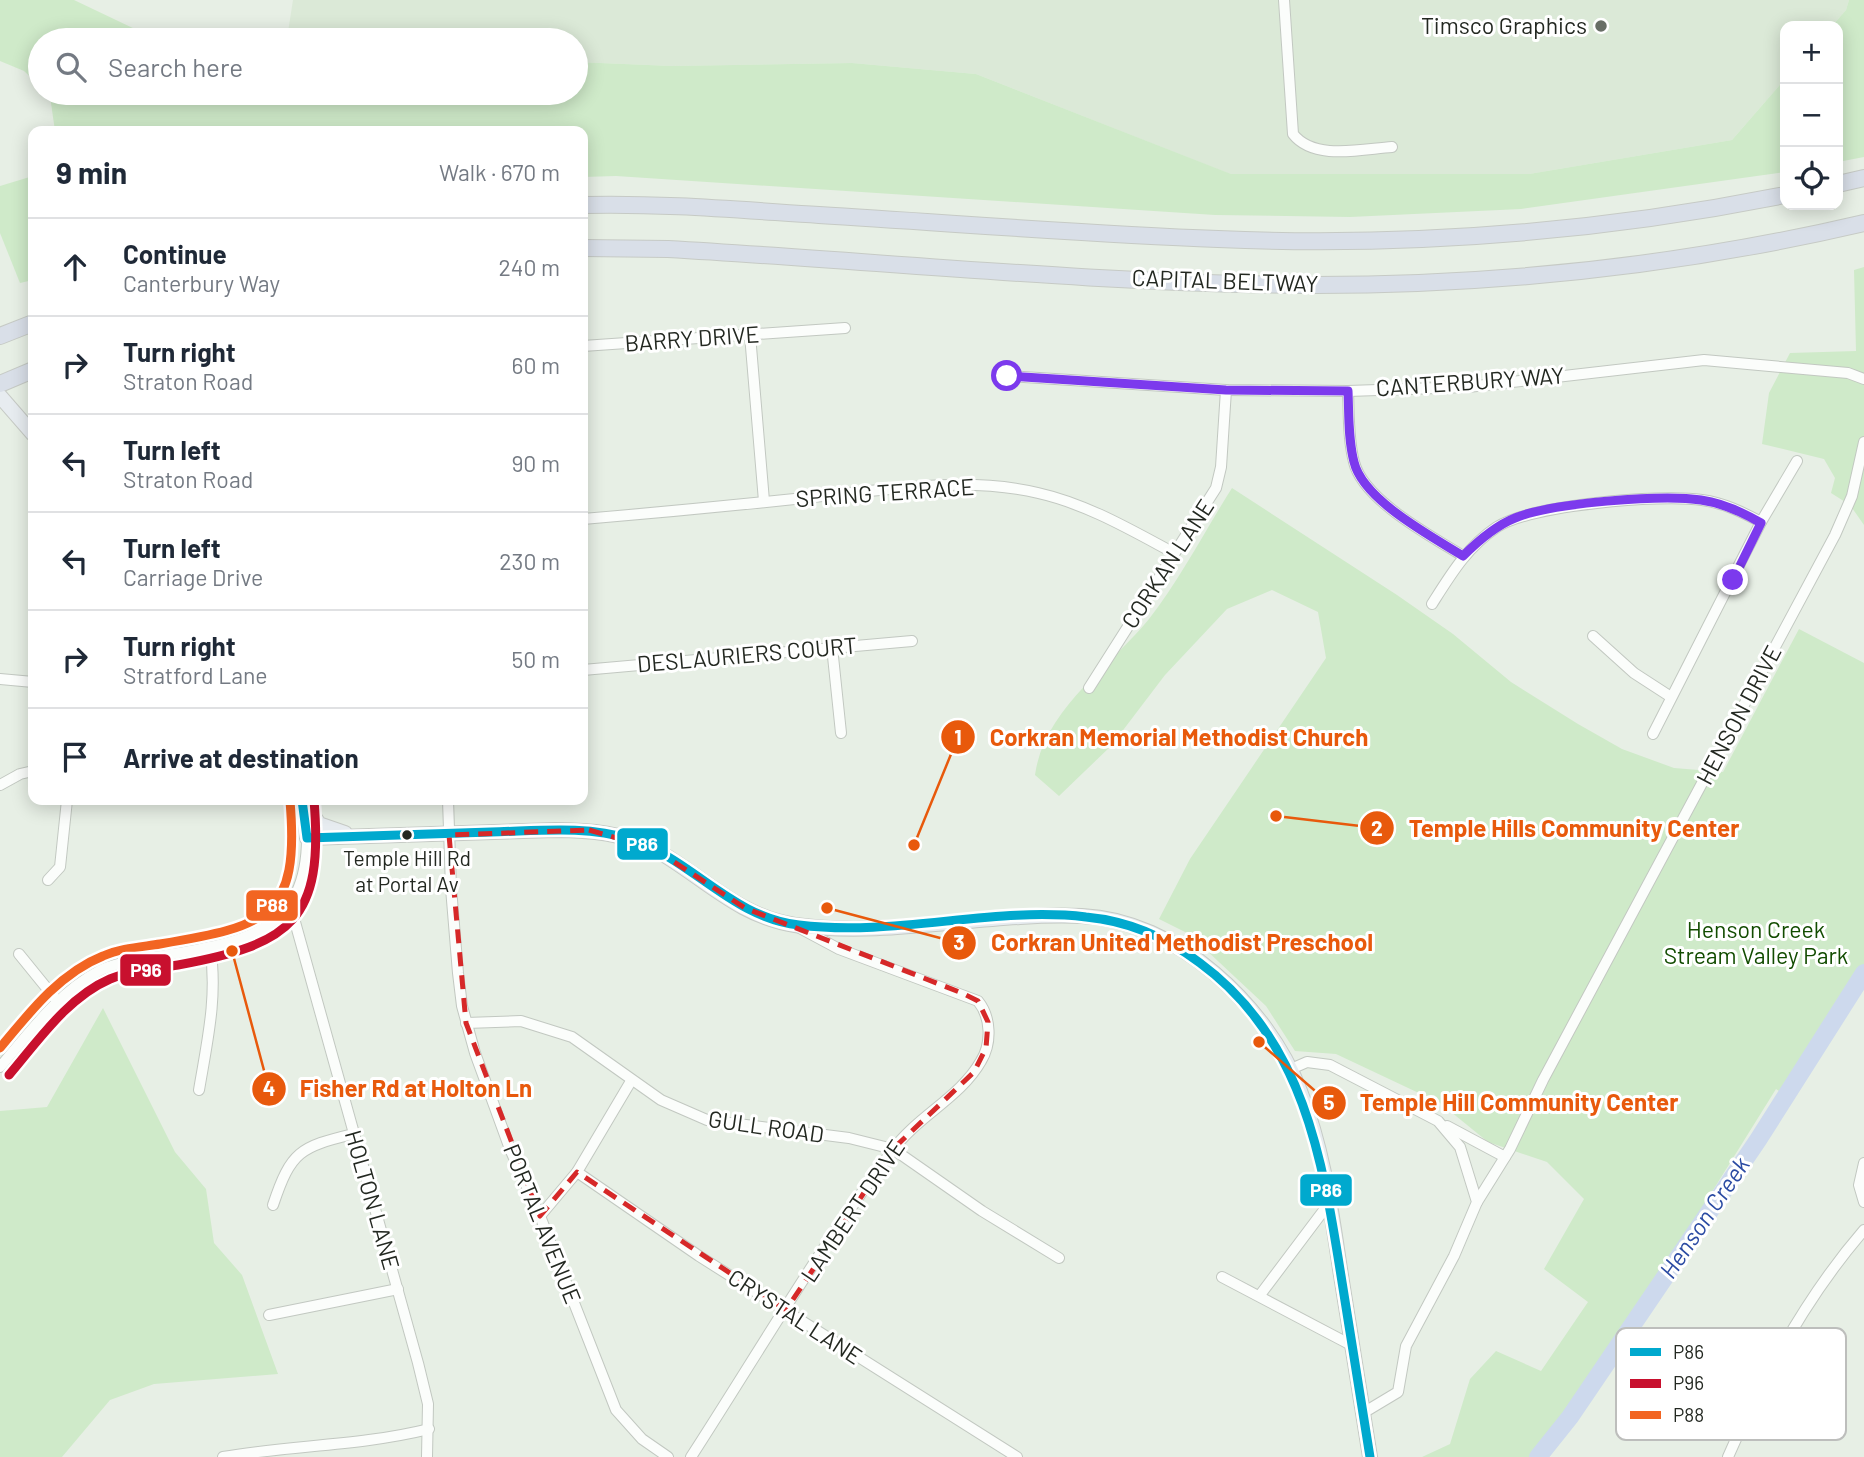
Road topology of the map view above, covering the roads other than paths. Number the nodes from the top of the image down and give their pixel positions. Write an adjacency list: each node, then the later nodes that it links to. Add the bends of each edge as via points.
1 (1284, 0): 2 (street, via 1293,134 1300,142 1322,150)
2 (1392, 147)
3 (1864, 178): 4 (highway)
4 (1843, 183)
5 (1780, 195): 6 (highway, CAPITAL BELTWAY, via 1658,217 1517,232 1301,241)
6 (588, 205)
7 (1864, 223): 8 (highway, CAPITAL BELTWAY, via 1751,246 1592,269 1373,284 1187,281)
8 (588, 248)
9 (28, 325): 12 (highway)
10 (845, 327): 11 (street, BARRY DRIVE)
11 (750, 335): 13 (street, BARRY DRIVE); 24 (street)
12 (0, 336)
13 (588, 346)
14 (28, 372): 17 (highway)
15 (1007, 376): 18 (street, CANTERBURY WAY)
16 (1864, 379): 19 (street, CANTERBURY WAY, via 1848,373 1704,360 1468,387)
17 (0, 384)
18 (1226, 390): 19 (street, CANTERBURY WAY); 27 (street, CORKAN LANE, via 1216,488)
19 (1348, 391): 28 (street, via 1352,450 1359,477 1378,500)
20 (0, 396): 21 (main road)
21 (28, 429)
22 (1864, 442): 63 (street, HENSON DRIVE, via 1852,496 1835,535)
23 (1797, 461): 26 (street)
24 (764, 501): 25 (street, SPRING TERRACE); 27 (street, SPRING TERRACE, via 957,484 995,486 1074,504)
25 (588, 519)
26 (1761, 523): 28 (street, via 1726,505 1700,499 1555,508 1499,526); 37 (street)
27 (1174, 553): 36 (street, CORKAN LANE)
28 (1463, 556): 29 (street)
29 (1432, 604)
30 (1593, 636): 37 (street, via 1634,673)
31 (912, 641): 32 (street, DESLAURIERS COURT)
32 (832, 647): 33 (street, DESLAURIERS COURT); 38 (street)
33 (588, 670)
34 (0, 679): 35 (street)
35 (28, 681)
36 (1089, 688)
37 (1671, 697): 39 (street)
38 (841, 733)
39 (1653, 734)
40 (28, 772): 41 (street)
41 (0, 785)
42 (66, 805): 49 (street, via 60,867)
43 (303, 805): 48 (main road)
44 (306, 805): 47 (main road, via 319,824)
45 (448, 805): 46 (street, PORTAL AVENUE)
46 (449, 835): 47 (main road); 51 (main road, via 566,830 615,835 654,849 764,918); 55 (street, PORTAL AVENUE)
47 (367, 836): 48 (main road)
48 (306, 838): 50 (street, via 304,871)
49 (48, 880)
50 (290, 904): 52 (street, via 256,934); 61 (street, HOLTON LANE)
51 (794, 925): 57 (main road, via 889,926 1083,916 1136,926 1165,938 1214,971 1263,1027); 62 (street, LAMBERT DRIVE, via 839,949 962,993 985,1010 986,1048 974,1072)
52 (210, 947): 54 (street, via 102,970); 59 (street, via 212,1014)
53 (19, 954): 54 (street)
54 (58, 1002): 56 (street)
55 (466, 1023): 58 (street, GULL ROAD, via 521,1021 562,1033 590,1047); 70 (street, PORTAL AVENUE, via 510,1149)
56 (1, 1064)
57 (1291, 1069): 60 (street, via 1307,1062 1331,1065); 66 (main road, via 1310,1118)
58 (631, 1081): 62 (street, GULL ROAD, via 707,1120 849,1138); 65 (street)
59 (199, 1090)
60 (1438, 1121): 63 (street); 67 (street, via 1460,1147)
61 (353, 1134): 69 (street, via 309,1146 296,1155); 74 (street, HOLTON LANE)
62 (893, 1149): 72 (street, GULL ROAD); 76 (street, LAMBERT DRIVE)
63 (1505, 1157): 67 (street, HENSON DRIVE)
64 (1864, 1163): 68 (street, via 1859,1185)
65 (577, 1172): 70 (street); 76 (street, CRYSTAL LANE)
66 (1330, 1202): 75 (street); 79 (main road)
67 (1477, 1202): 80 (street, HENSON DRIVE, via 1406,1346 1398,1392)
68 (1864, 1202)
69 (273, 1205)
70 (540, 1216): 85 (street, PORTAL AVENUE, via 616,1410 642,1439)
71 (1864, 1230): 78 (street)
72 (1059, 1258)
73 (1222, 1278): 75 (street)
74 (398, 1289): 77 (street); 81 (street, HOLTON LANE, via 428,1404)
75 (1259, 1295): 79 (street)
76 (786, 1310): 86 (street, LAMBERT DRIVE); 87 (street, CRYSTAL LANE)
77 (268, 1315)
78 (1794, 1328)
79 (1353, 1346): 80 (main road)
80 (1363, 1413): 88 (main road)
81 (429, 1429): 83 (street, via 363,1443); 84 (street, HOLTON LANE)
82 (1735, 1440): 89 (street)
83 (223, 1457)
84 (427, 1457)
85 (668, 1457)
86 (691, 1457)
87 (1017, 1457)
88 (1370, 1457)
89 (1728, 1457)

